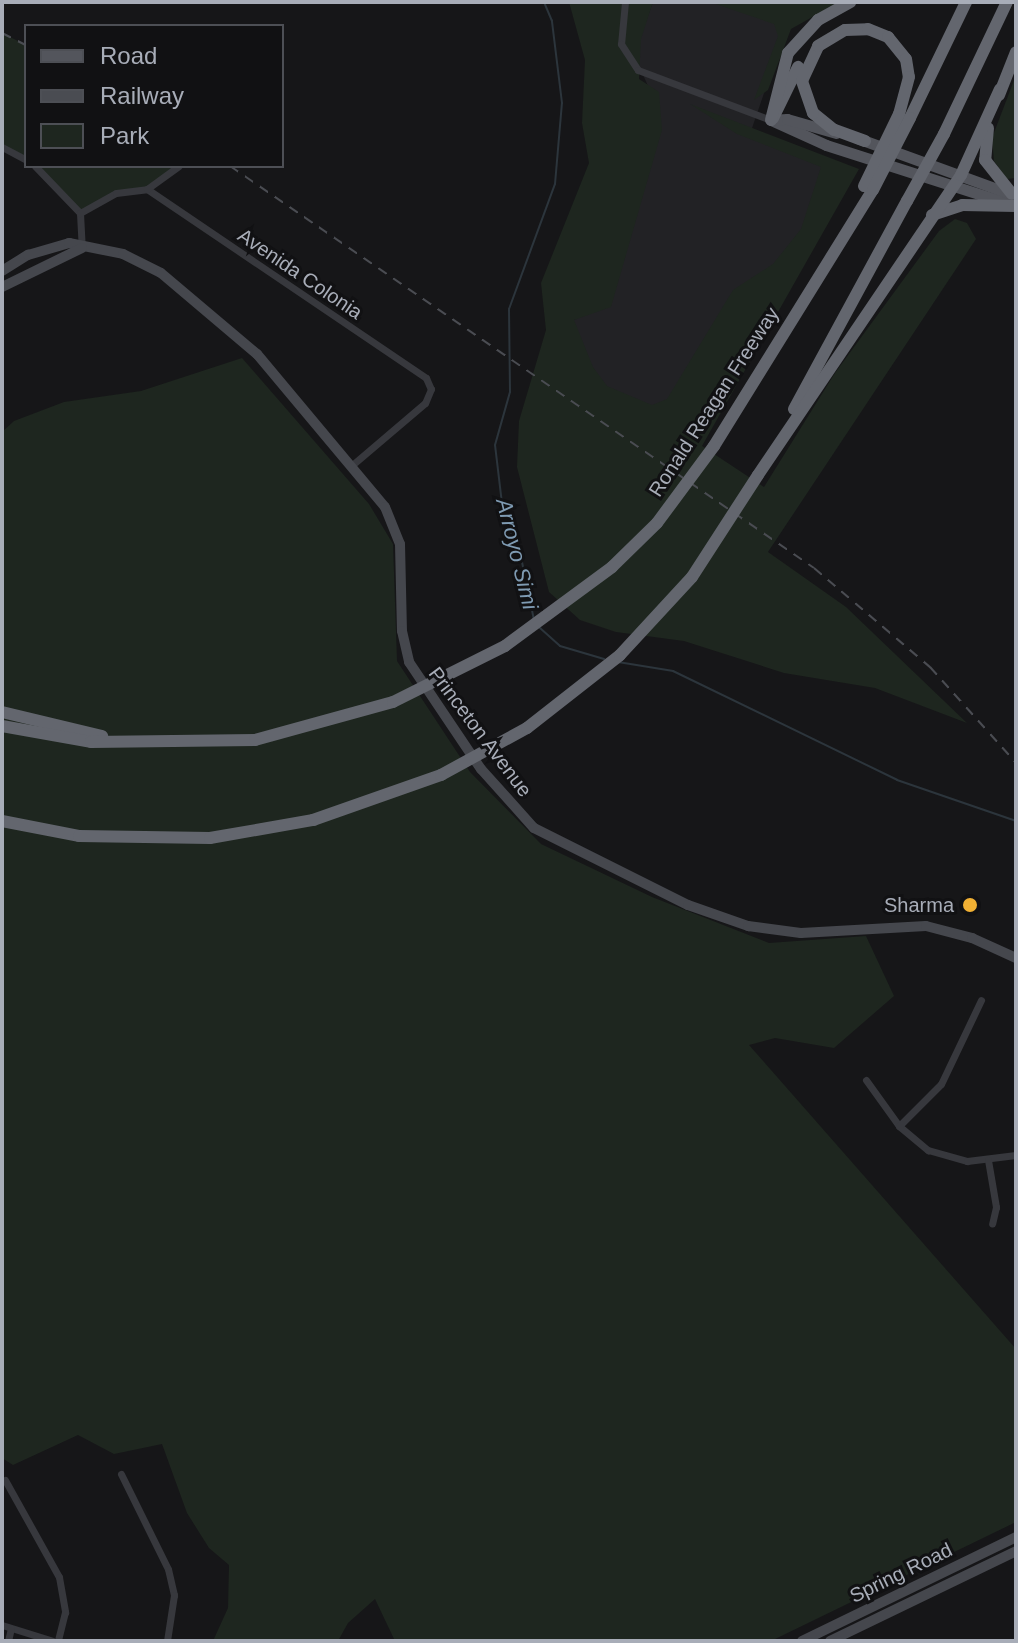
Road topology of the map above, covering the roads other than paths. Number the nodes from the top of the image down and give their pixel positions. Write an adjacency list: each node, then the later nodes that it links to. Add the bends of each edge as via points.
1 (625, 2): 9 (street, via 621,44 638,70)
2 (850, 2): 9 (highway, via 818,20 788,53)
3 (966, 2): 8 (highway)
4 (1007, 2): 25 (highway, bridge, via 944,134)
5 (818, 46): 8 (highway, via 845,30 868,29 888,37 906,59); 9 (highway, via 800,62); 10 (highway, via 802,81 813,113 834,130)
6 (1016, 52): 7 (highway)
7 (1000, 89): 15 (highway); 18 (highway, via 984,145 985,160)
8 (904, 116): 28 (highway, Ronald Reagan Freeway, bridge, via 828,262 714,446 664,514 578,596 505,646 393,702 255,740)
9 (771, 120): 10 (main road, via 787,119); 16 (main road)
10 (865, 141): 15 (main road)
11 (2, 147): 12 (street)
12 (24, 159)
13 (37, 168): 19 (street)
14 (176, 168): 17 (street)
15 (961, 175): 16 (highway); 18 (main road)
16 (949, 187): 18 (main road); 20 (highway)
17 (147, 189): 19 (street, via 116,193); 24 (street, Avenida Colonia, via 421,374 431,389 425,403)
18 (1015, 200): 20 (highway, via 962,205)
19 (80, 213): 21 (street)
20 (929, 217): 25 (highway)
21 (82, 248): 22 (street, Princeton Avenue, via 69,243 48,248); 23 (street); 24 (street, Princeton Avenue, via 123,254 161,273 257,354)
22 (2, 271)
23 (2, 287)
24 (351, 466): 30 (street, Princeton Avenue, via 397,531 402,631 416,678 481,769 534,828 688,905 748,926 801,933 926,926 972,938)
25 (758, 475): 29 (highway, bridge, via 692,577 620,655 527,728 441,775 359,807 234,835 119,839)
26 (2, 712): 28 (highway)
27 (2, 726): 28 (highway, Ronald Reagan Freeway)
28 (120, 743)
29 (6, 823)
30 (1016, 958)
31 (981, 1000): 33 (street, via 941,1084)
32 (866, 1080): 33 (street)
33 (899, 1126): 35 (street, via 934,1153)
34 (1016, 1155): 35 (street)
35 (988, 1160): 36 (street, via 996,1207)
36 (992, 1224)
37 (121, 1474): 44 (street, via 168,1569 174,1595)
38 (5, 1480): 43 (street, via 59,1577 65,1612)
39 (1016, 1537): 45 (street, Spring Road)
40 (1016, 1551): 46 (street, Spring Road)
41 (6, 1626): 42 (street); 43 (street)
42 (8, 1641)
43 (55, 1641)
44 (167, 1641)
45 (802, 1641)
46 (830, 1641)

